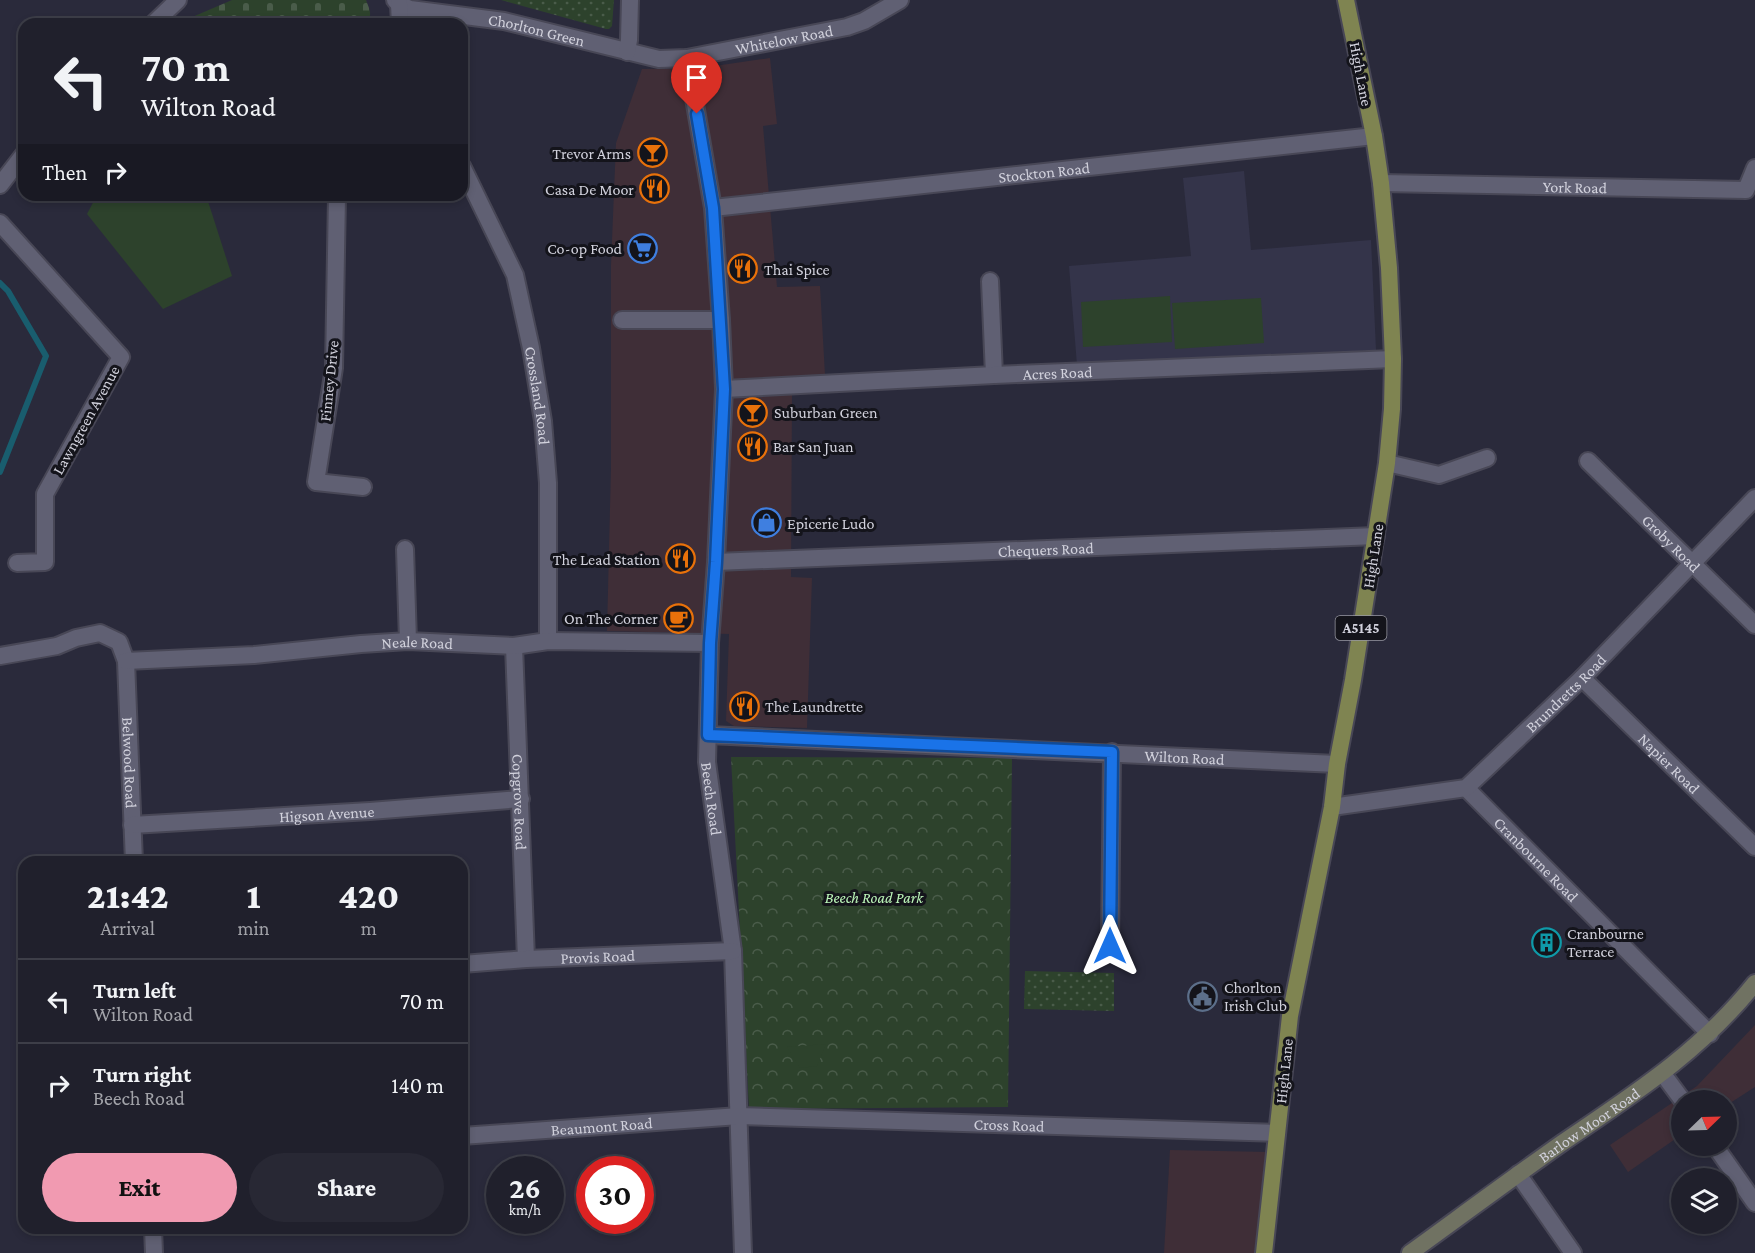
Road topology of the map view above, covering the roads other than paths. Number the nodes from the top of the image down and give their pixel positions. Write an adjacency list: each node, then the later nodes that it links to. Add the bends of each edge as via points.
1 (178, 0): 6 (street)
2 (630, 0): 8 (street)
3 (900, 0): 9 (street, Whitelow Road, via 847,27)
4 (1346, 0): 10 (main road, High Lane / A5145)
5 (397, 2): 7 (street); 8 (street, Chorlton Green, via 410,9 504,21)
6 (159, 18)
7 (399, 18)
8 (627, 52): 9 (street, Whitelow Road, via 659,59)
9 (687, 58): 17 (street, Beech Road)
10 (1374, 136): 14 (main road, High Lane / A5145); 17 (street, Stockton Road)
11 (18, 162): 15 (street)
12 (1755, 168): 14 (street, York Road, via 1746,190)
13 (468, 178): 37 (street, Crossland Road, via 515,275 531,348 548,483)
14 (1381, 183): 22 (main road, High Lane / A5145)
15 (0, 185)
16 (337, 201): 28 (street, Finney Drive, via 334,368 316,482)
17 (713, 208): 21 (street, Beech Road)
18 (0, 223): 33 (street, Lawngreen Avenue, via 121,357 45,494 45,562)
19 (990, 281): 23 (street)
20 (621, 320): 21 (street)
21 (721, 320): 24 (street, Beech Road)
22 (1393, 359): 23 (street, Acres Road); 27 (main road, High Lane / A5145)
23 (994, 375): 24 (street, Acres Road)
24 (724, 389): 32 (street, Beech Road)
25 (1487, 458): 27 (street, via 1439,475)
26 (1588, 461): 34 (street, Groby Road)
27 (1387, 464): 30 (main road, High Lane / A5145)
28 (363, 487)
29 (1755, 498): 34 (street, Brundretts Road)
30 (1376, 536): 32 (street, Chequers Road); 45 (main road, High Lane / A5145)
31 (405, 549): 36 (street)
32 (716, 562): 38 (street, Beech Road)
33 (17, 563)
34 (1691, 564): 35 (street, Groby Road); 42 (street, Brundretts Road)
35 (1755, 625)
36 (408, 641): 39 (street, Neale Road); 41 (street, Neale Road, via 254,655)
37 (548, 641): 38 (street, Neale Road); 39 (street, Neale Road)
38 (710, 643): 43 (street, Beech Road)
39 (514, 646): 47 (street, Copgrove Road)
40 (0, 656): 41 (street, via 57,646 100,633 119,642)
41 (126, 661): 49 (street, Belwood Road)
42 (1582, 678): 46 (street, Brundretts Road); 50 (street, Napier Road)
43 (708, 735): 44 (street, Wilton Road); 53 (street, Beech Road, via 707,762)
44 (1112, 752): 45 (street, Wilton Road); 52 (street)
45 (1337, 764): 48 (main road, High Lane / A5145)
46 (1466, 788): 48 (street); 57 (street, Cranbourne Road)
47 (521, 799): 49 (street, Higson Avenue); 54 (street, Copgrove Road)
48 (1332, 807): 61 (main road, High Lane / A5145, via 1290,1016)
49 (132, 825): 51 (street, Belwood Road)
50 (1755, 847)
51 (134, 856)
52 (1110, 946)
53 (734, 951): 54 (street, Provis Road); 60 (street, Beech Road)
54 (526, 959): 55 (street, Provis Road)
55 (468, 964)
56 (1755, 983): 57 (main road, Barlow Moor Road)
57 (1710, 1034): 58 (main road, Barlow Moor Road)
58 (1663, 1074): 59 (street); 64 (main road, Barlow Moor Road)
59 (1675, 1090)
60 (739, 1116): 61 (street, Cross Road); 62 (street, Beaumont Road); 68 (street, Beech Road)
61 (1277, 1133): 69 (main road, High Lane / A5145)
62 (468, 1136)
63 (1722, 1156): 65 (street)
64 (1518, 1174): 70 (main road, Barlow Moor Road); 71 (street)
65 (1755, 1203)
66 (153, 1234): 67 (street)
67 (154, 1253)
68 (743, 1253)
69 (1264, 1253)
70 (1410, 1253)
71 (1573, 1253)

